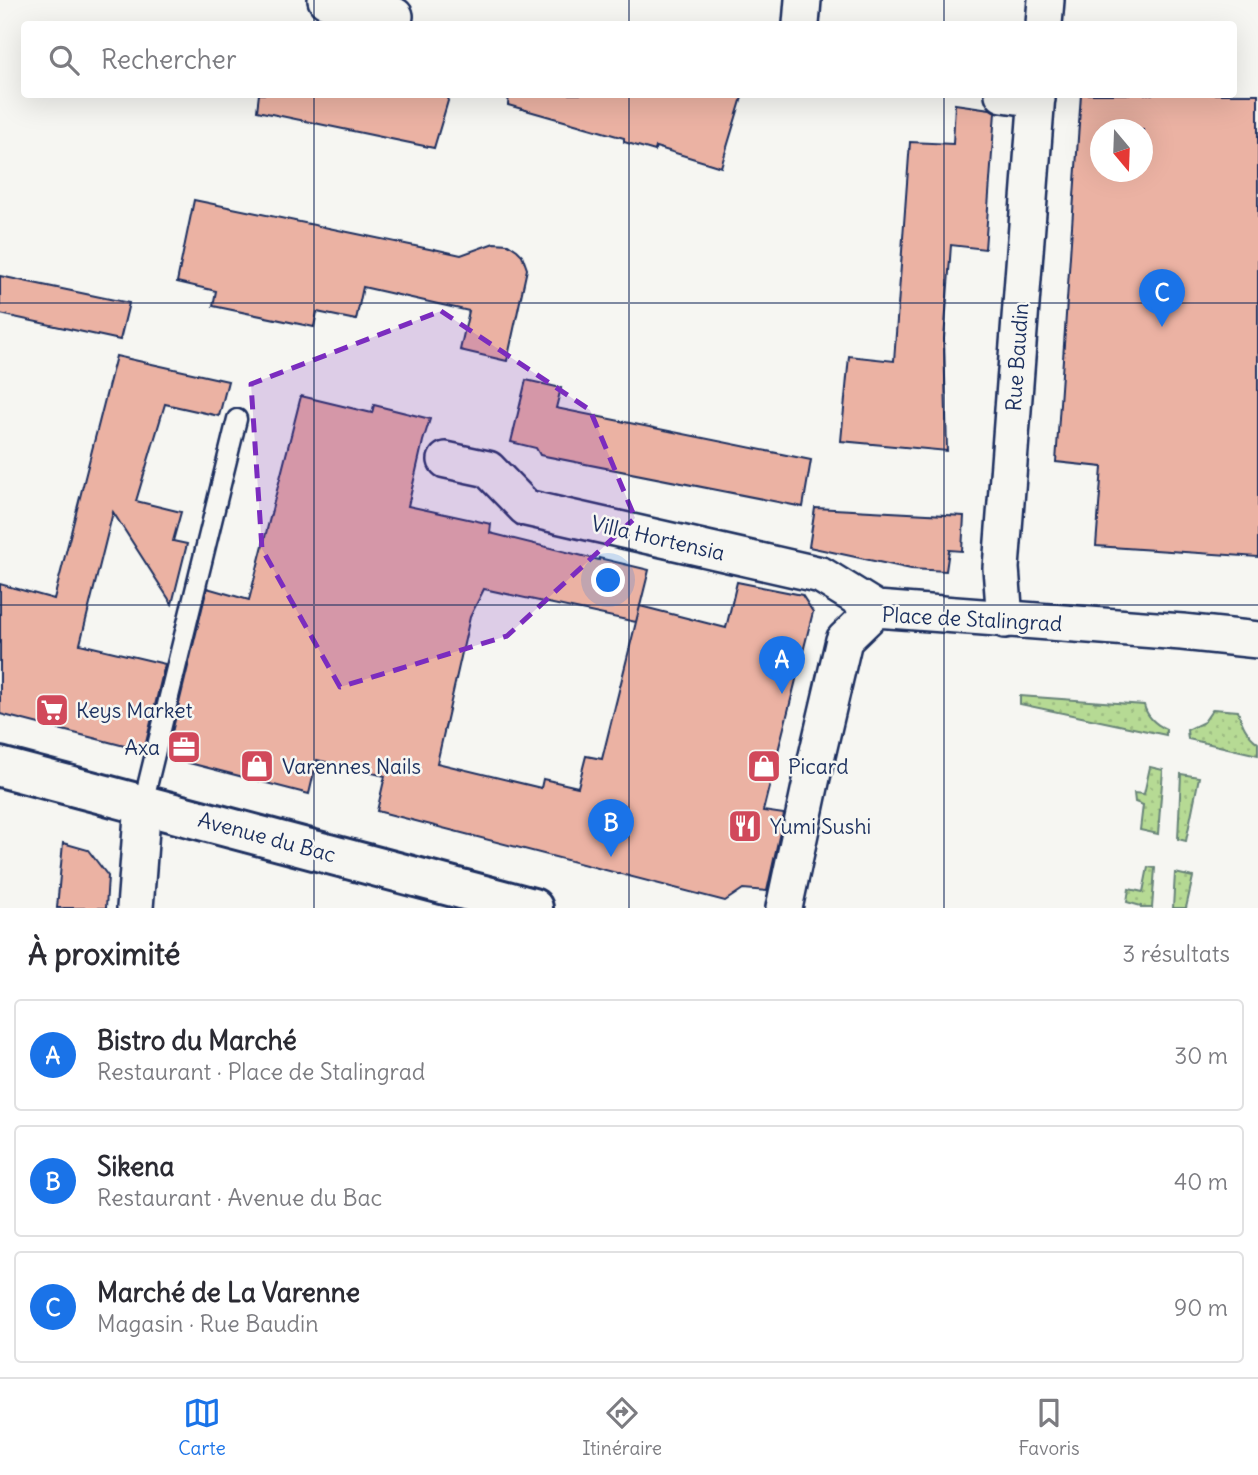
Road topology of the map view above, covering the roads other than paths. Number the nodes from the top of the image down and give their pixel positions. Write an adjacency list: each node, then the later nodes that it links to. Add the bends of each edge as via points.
1 (326, 0): 4 (street)
2 (803, 0): 5 (street)
3 (1046, 0): 6 (street)
4 (395, 16)
5 (801, 21)
6 (1044, 21)
7 (1026, 98): 11 (street, Rue Baudin, via 1001,568)
8 (237, 419): 14 (lane)
9 (446, 460): 10 (street, Villa Hortensia, via 488,469 526,508 821,575)
10 (876, 609): 11 (street, Place de Stalingrad); 17 (street, Place de Stalingrad, via 844,640)
11 (1005, 620): 12 (street, Place de Stalingrad)
12 (1258, 640)
13 (0, 767): 14 (main road, Avenue du Bac)
14 (143, 803): 15 (street); 16 (main road, Avenue du Bac)
15 (135, 908)
16 (533, 908)
17 (783, 908)

